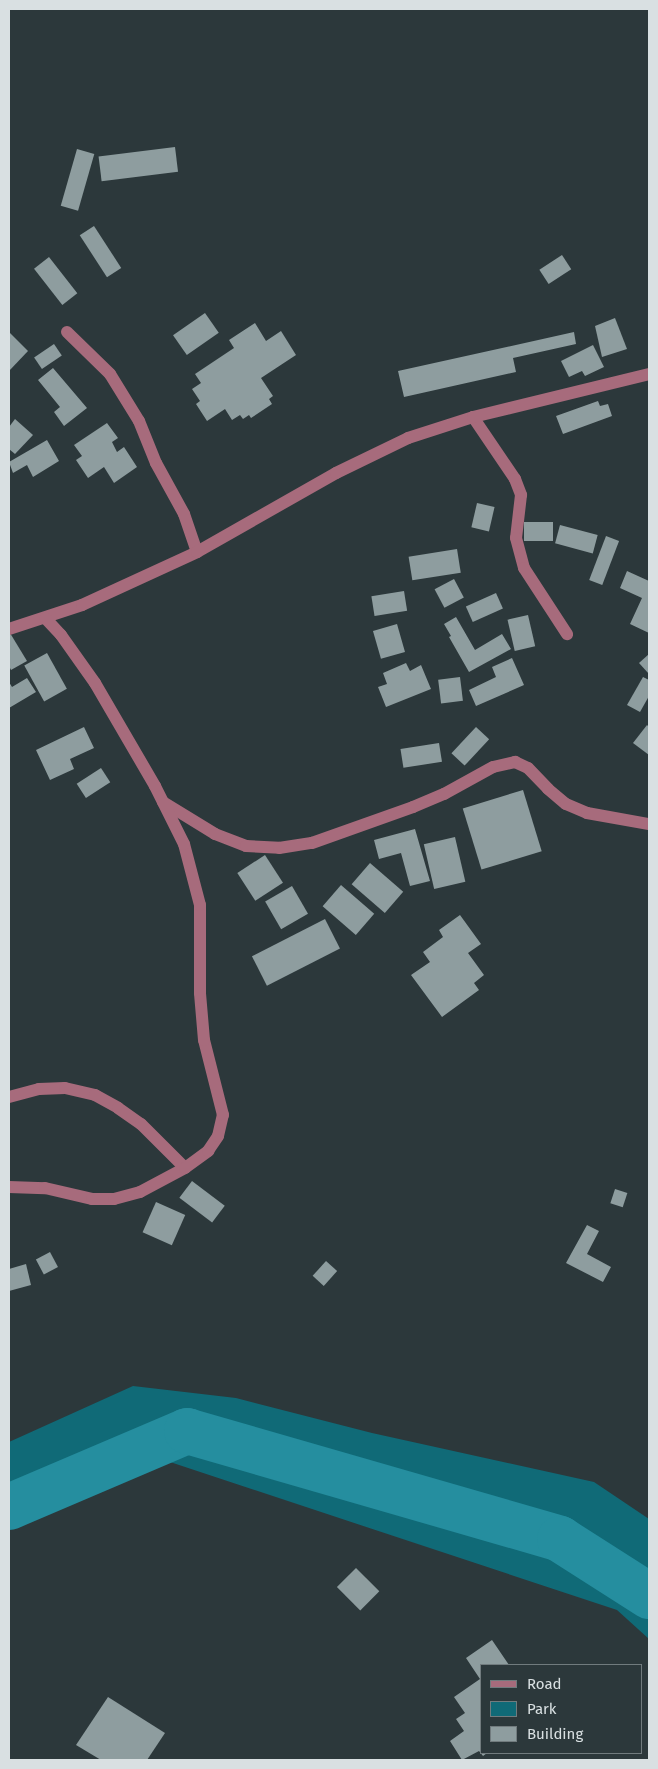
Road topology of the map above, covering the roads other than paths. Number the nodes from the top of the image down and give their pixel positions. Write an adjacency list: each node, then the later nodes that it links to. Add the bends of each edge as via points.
1 (67, 332): 4 (street, via 110,374 139,421 156,463 184,514)
2 (649, 374): 3 (street)
3 (473, 416): 4 (street, via 408,438 373,454); 7 (street, via 515,479 521,495 516,538 524,568)
4 (197, 552): 5 (street, via 82,605)
5 (45, 618): 6 (street); 8 (street, via 95,683)
6 (9, 628)
7 (567, 634)
8 (164, 802): 9 (street, via 215,834 246,846 279,848 312,843 414,807 492,767 515,762 528,768 566,804 587,813); 11 (street, via 184,844 200,905 200,993 204,1040 223,1115 218,1136 208,1151)
9 (649, 824)
10 (9, 1097): 11 (street, via 65,1088 94,1095 141,1124)
11 (185, 1168): 12 (street, via 140,1192 114,1199 44,1188)
12 (9, 1187)

